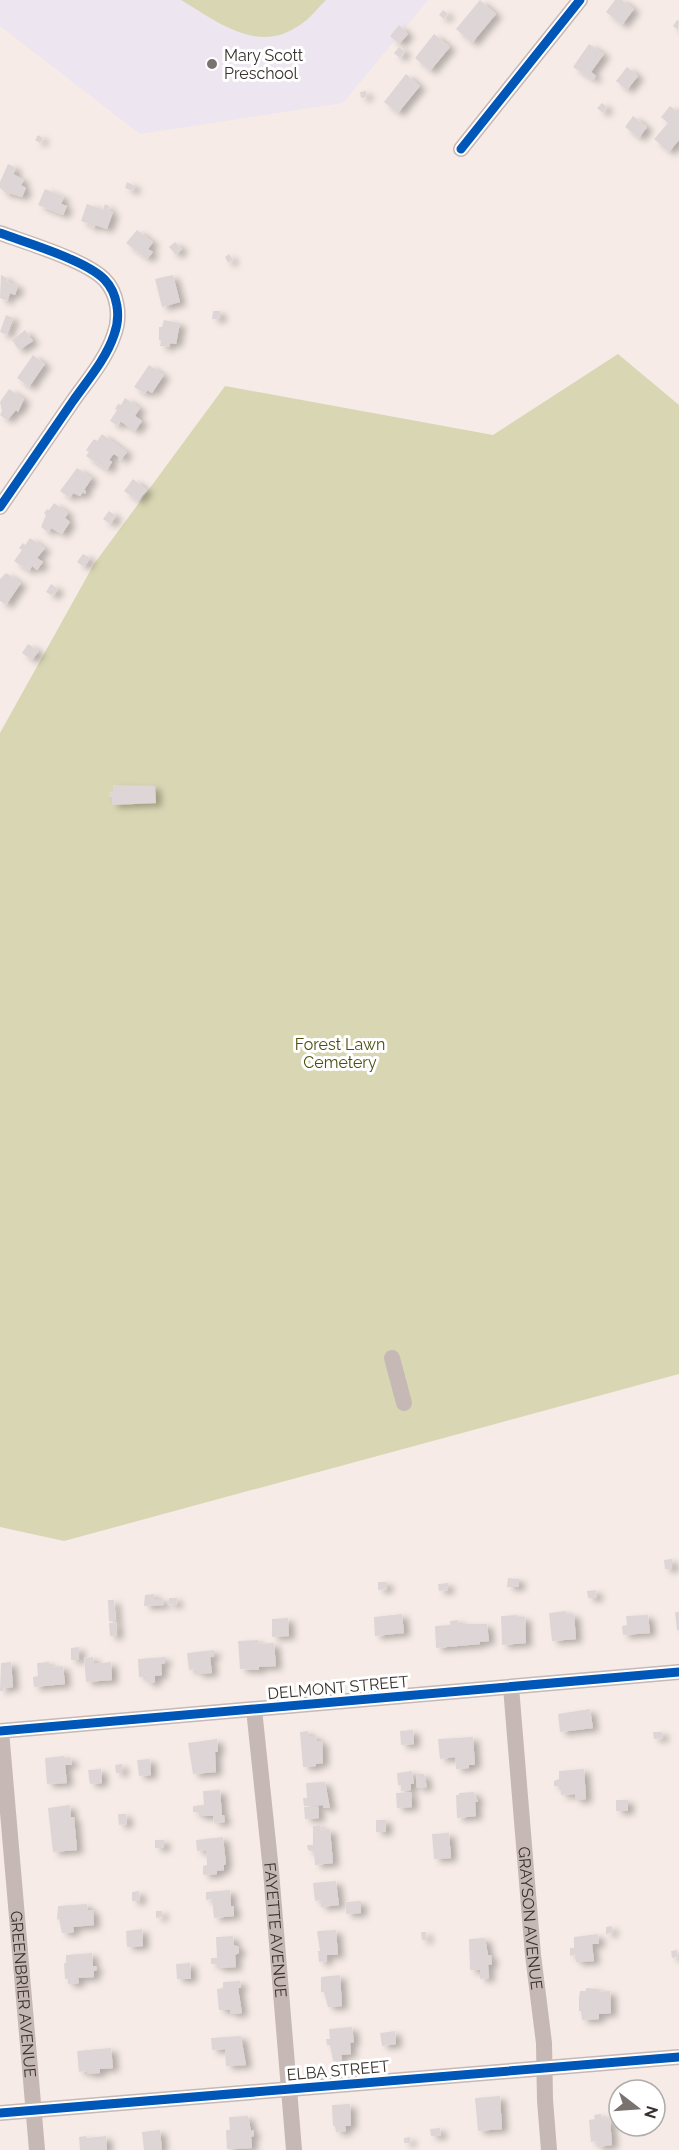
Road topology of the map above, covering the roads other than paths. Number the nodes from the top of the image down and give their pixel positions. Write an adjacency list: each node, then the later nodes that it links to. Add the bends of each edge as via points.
1 (580, 0): 2 (street)
2 (461, 149)
3 (0, 232): 4 (street, via 84,266 99,276 111,289 118,314 114,335 91,376)
4 (0, 507)
5 (392, 1358): 6 (street)
6 (404, 1403)
7 (679, 1672): 8 (street, DELMONT STREET)
8 (511, 1687): 9 (street, DELMONT STREET); 12 (street, GRAYSON AVENUE)
9 (254, 1709): 10 (street, DELMONT STREET); 13 (street, FAYETTE AVENUE)
10 (1, 1731): 14 (street, GREENBRIER AVENUE)
11 (679, 2056): 12 (street, ELBA STREET)
12 (544, 2067): 13 (street, ELBA STREET); 18 (street, GRAYSON AVENUE)
13 (289, 2089): 14 (street, ELBA STREET); 17 (street, FAYETTE AVENUE)
14 (34, 2110): 15 (street, ELBA STREET); 16 (street, GREENBRIER AVENUE)
15 (0, 2113)
16 (37, 2150)
17 (294, 2150)
18 (549, 2150)

